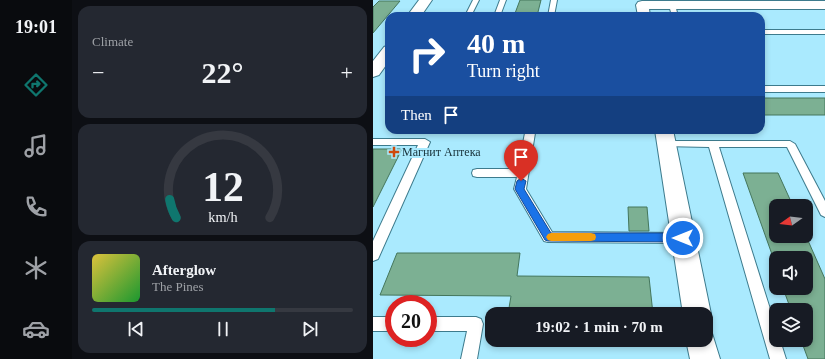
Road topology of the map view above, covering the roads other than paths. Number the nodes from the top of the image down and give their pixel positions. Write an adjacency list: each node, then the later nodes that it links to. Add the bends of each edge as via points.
1 (426, 0): 9 (street)
2 (476, 0): 10 (lane)
3 (503, 0): 11 (lane)
4 (554, 0): 12 (lane)
5 (688, 3): 6 (street); 8 (street)
6 (741, 3): 7 (street)
7 (825, 5)
8 (673, 11): 13 (street, via 642,5)
9 (417, 12)
10 (470, 12)
11 (498, 12)
12 (552, 12)
13 (643, 12)
14 (765, 32): 15 (lane)
15 (825, 32)
16 (385, 56): 17 (street)
17 (373, 72)
18 (765, 88): 19 (lane)
19 (825, 89)
20 (530, 134): 25 (lane)
21 (665, 137): 23 (lane); 27 (street)
22 (373, 142): 28 (lane, via 425,142)
23 (713, 144): 26 (lane, via 791,144); 36 (lane)
24 (477, 173): 25 (lane)
25 (523, 173): 27 (lane, via 520,189 548,237)
26 (825, 212)
27 (683, 238): 29 (street)
28 (373, 255)
29 (696, 307)
30 (373, 324): 31 (lane)
31 (385, 324)
32 (437, 324): 34 (lane, via 476,324)
33 (702, 347): 35 (street)
34 (469, 359)
35 (705, 359)
36 (778, 359)

